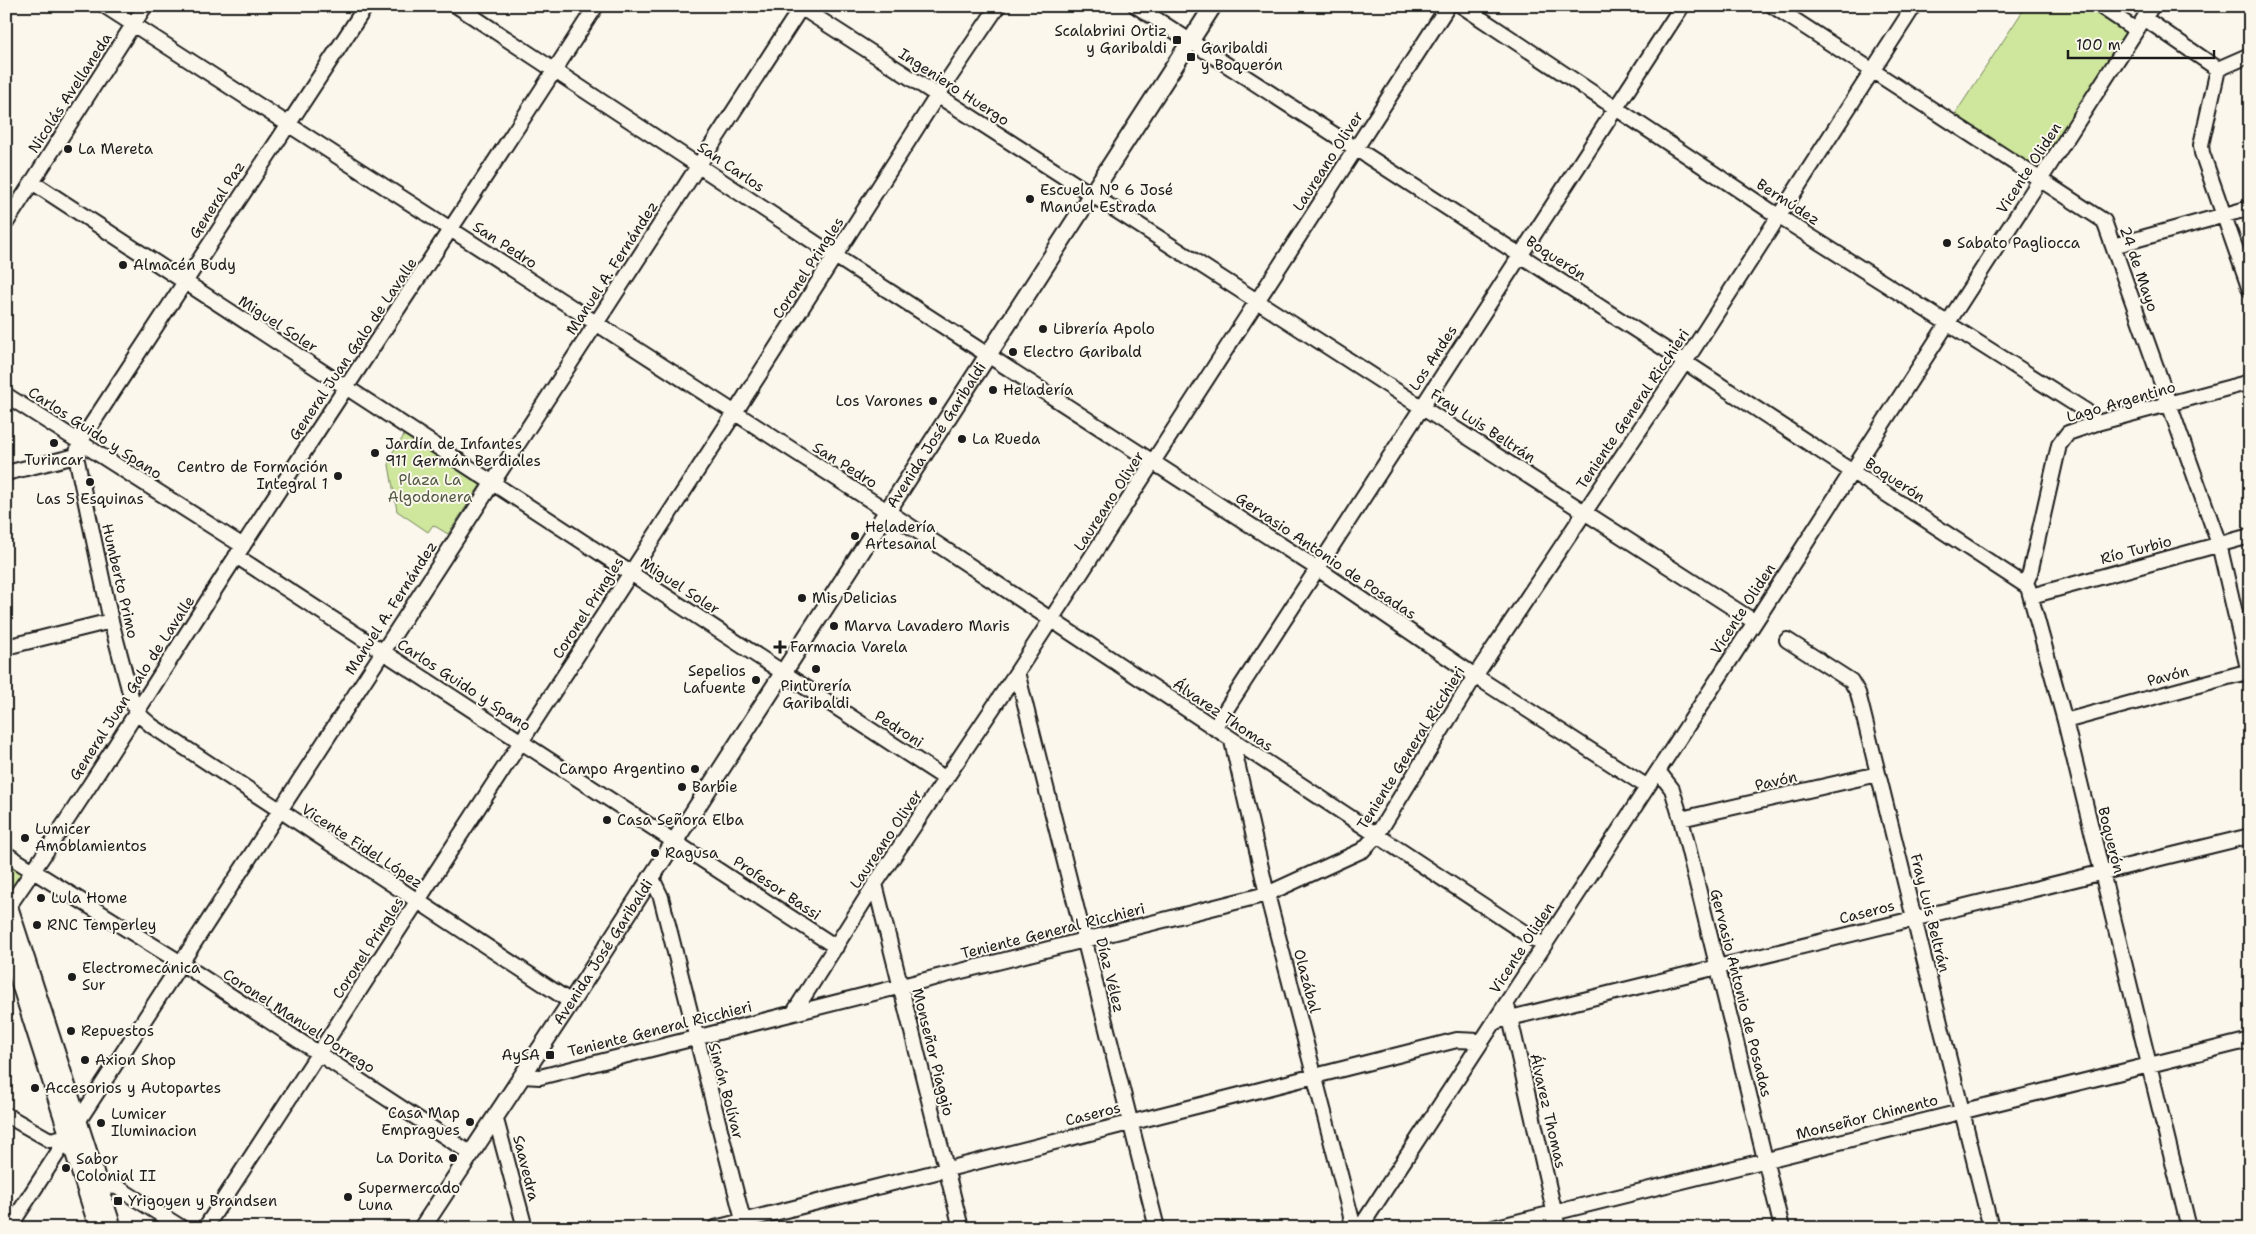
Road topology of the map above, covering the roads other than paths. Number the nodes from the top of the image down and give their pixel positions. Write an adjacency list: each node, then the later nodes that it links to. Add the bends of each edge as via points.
1 (106, 6): 17 (street, San Pedro)
2 (145, 6): 17 (street, Nicolás Avellaneda)
3 (366, 6): 26 (street, General Paz)
4 (457, 6): 23 (street, San Carlos)
5 (596, 6): 23 (street, General Juan Galo de Lavalle)
6 (998, 6): 24 (street, Coronel Pringles)
7 (1136, 6): 19 (street, Boquerón)
8 (1213, 6): 19 (main road, Avenida José Garibaldi)
9 (1448, 6): 27 (street, Laureano Oliver)
10 (1462, 6): 25 (street, Bermúdez)
11 (1682, 6): 25 (street, Los Andes)
12 (1773, 6): 22 (street, 24 de Mayo)
13 (1914, 6): 22 (street, Teniente General Ricchieri)
14 (2100, 6): 18 (street)
15 (2152, 6): 18 (street, Vicente Oliden)
16 (801, 7): 24 (street, Ingeniero Huergo); 28 (street, Manuel A. Fernández)
17 (133, 24): 26 (street, San Pedro); 30 (street, Nicolás Avellaneda)
18 (2140, 24): 21 (street); 29 (street, Vicente Oliden)
19 (1190, 41): 27 (street, Boquerón); 31 (main road, Avenida José Garibaldi)
20 (2250, 55): 21 (street)
21 (2218, 69): 34 (street, via 2201,145)
22 (1871, 70): 29 (street, 24 de Mayo); 35 (street, Teniente General Ricchieri)
23 (555, 71): 28 (street, San Carlos); 37 (street, General Juan Galo de Lavalle)
24 (937, 96): 31 (street, Ingeniero Huergo); 40 (street, Coronel Pringles)
25 (1617, 107): 35 (street, Bermúdez); 39 (street, Los Andes)
26 (287, 124): 37 (street, San Pedro); 41 (street, General Paz)
27 (1356, 148): 39 (street, Boquerón); 43 (street, Laureano Oliver)
28 (698, 164): 40 (street, San Carlos); 44 (street, Manuel A. Fernández)
29 (2040, 180): 38 (street, 24 de Mayo, via 2101,217); 45 (street, Vicente Oliden)
30 (32, 182): 32 (street, Nicolás Avellaneda); 41 (street, Miguel Soler)
31 (1092, 194): 43 (street, Fray Luis Beltrán); 46 (main road, Avenida José Garibaldi)
32 (11, 205): 36 (street, Nicolás Avellaneda)
33 (2250, 208): 34 (street)
34 (2223, 215): 38 (street); 42 (street)
35 (1778, 216): 45 (street, Bermúdez); 47 (street, Teniente General Ricchieri)
36 (6, 223)
37 (452, 229): 44 (street, San Pedro); 49 (street, General Juan Galo de Lavalle)
38 (2113, 246): 51 (street, 24 de Mayo)
39 (1520, 254): 47 (street, Boquerón); 52 (street, Los Andes)
40 (835, 256): 46 (street, San Carlos); 53 (street, Coronel Pringles)
41 (183, 282): 49 (street, Miguel Soler); 55 (street, General Paz)
42 (2250, 290)
43 (1257, 301): 52 (street, Fray Luis Beltrán); 56 (street, Laureano Oliver)
44 (596, 324): 53 (street, San Pedro); 59 (street, Manuel A. Fernández)
45 (1947, 325): 54 (street, Bermúdez, via 2086,411); 57 (street, Vicente Oliden)
46 (988, 354): 56 (street, Gervasio Antonio de Posadas); 60 (main road, Avenida José Garibaldi)
47 (1685, 362): 57 (street, Boquerón); 61 (street, Teniente General Ricchieri)
48 (2250, 382): 51 (street, Lago Argentino)
49 (347, 387): 59 (street, Miguel Soler); 64 (street, General Juan Galo de Lavalle)
50 (6, 395): 55 (street, Carlos Guido y Spano)
51 (2170, 405): 54 (street, Lago Argentino); 63 (street, 24 de Mayo)
52 (1421, 406): 61 (street, Fray Luis Beltrán); 65 (street, Los Andes)
53 (734, 414): 60 (street, San Pedro); 66 (street, Coronel Pringles)
54 (2097, 423): 67 (street, Lago Argentino, via 2068,433 2059,445)
55 (78, 449): 58 (street); 64 (street, Carlos Guido y Spano); 69 (street, Humberto Primo)
56 (1153, 462): 65 (street, Gervasio Antonio de Posadas); 68 (street, Laureano Oliver)
57 (1851, 471): 67 (street, Boquerón); 70 (street, Vicente Oliden)
58 (6, 473)
59 (492, 481): 66 (street, Miguel Soler); 73 (street, Manuel A. Fernández)
60 (887, 511): 68 (street, Álvarez Thomas); 74 (main road, Avenida José Garibaldi)
61 (1584, 511): 70 (street, Fray Luis Beltrán); 77 (street, Teniente General Ricchieri)
62 (2250, 536): 63 (street, Río Turbio)
63 (2219, 544): 67 (street, Río Turbio); 76 (street, 24 de Mayo)
64 (240, 551): 73 (street, Carlos Guido y Spano); 78 (street, General Juan Galo de Lavalle)
65 (1318, 569): 77 (street, Gervasio Antonio de Posadas); 80 (street, Los Andes)
66 (630, 574): 74 (street, Miguel Soler); 81 (street, Coronel Pringles)
67 (2028, 590): 79 (street, Boquerón)
68 (1050, 620): 75 (street, Laureano Oliver); 80 (street, Álvarez Thomas)
69 (111, 621): 72 (street); 78 (street, Humberto Primo)
70 (1755, 622): 83 (street, Vicente Oliden)
71 (1787, 640): 84 (street, Fray Luis Beltrán, via 1837,670 1855,687)
72 (6, 647)
73 (382, 652): 81 (street, Carlos Guido y Spano); 87 (street, Manuel A. Fernández)
74 (784, 672): 85 (street, Pedroni); 91 (main road, Avenida José Garibaldi)
75 (1017, 672): 85 (street, Laureano Oliver); 101 (street, Díaz Vélez)
76 (2249, 673): 79 (street, Pavón)
77 (1475, 676): 86 (street, Gervasio Antonio de Posadas); 89 (street, Teniente General Ricchieri)
78 (137, 713): 87 (street, Vicente Fidel López); 93 (street, General Juan Galo de Lavalle)
79 (2066, 721): 94 (street, Boquerón)
80 (1214, 728): 82 (street, Álvarez Thomas)
81 (521, 741): 91 (street, Carlos Guido y Spano); 98 (street, Coronel Pringles)
82 (1232, 741): 89 (street, Álvarez Thomas); 97 (street, Olazábal)
83 (1658, 770): 86 (street, Vicente Oliden); 88 (street, Gervasio Antonio de Posadas, via 1672,789)
84 (1878, 774): 88 (street, Pavón); 100 (street, Fray Luis Beltrán)
85 (946, 780): 96 (street, Laureano Oliver)
86 (1646, 786): 103 (street, Vicente Oliden)
87 (279, 811): 98 (street, Vicente Fidel López); 105 (street, Manuel A. Fernández)
88 (1681, 819): 106 (street, Gervasio Antonio de Posadas)
89 (1377, 834): 97 (street, Teniente General Ricchieri, via 1363,850); 103 (street, Álvarez Thomas)
90 (2250, 836): 94 (street, Caseros)
91 (674, 839): 95 (main road, Avenida José Garibaldi); 104 (street, Profesor Bassi)
92 (6, 854): 93 (street, Coronel Manuel Dorrego)
93 (33, 871): 99 (street, General Juan Galo de Lavalle); 105 (street, Coronel Manuel Dorrego)
94 (2102, 871): 100 (street, Caseros); 117 (street, Boquerón)
95 (651, 876): 109 (main road, Avenida José Garibaldi); 113 (street, Simón Bolívar, via 661,897)
96 (875, 884): 104 (street, Laureano Oliver); 107 (street, Monseñor Piaggio)
97 (1267, 894): 101 (street, Teniente General Ricchieri); 118 (street, Olazábal)
98 (417, 902): 109 (street, Vicente Fidel López); 116 (street, Coronel Pringles)
99 (7, 904): 123 (main road)
100 (1914, 917): 106 (street, Caseros); 120 (street, Fray Luis Beltrán)
101 (1084, 939): 107 (street, Teniente General Ricchieri); 124 (street, Díaz Vélez)
102 (6, 940): 125 (main road)
103 (1543, 945): 108 (street, Vicente Oliden)
104 (836, 947): 110 (street, Laureano Oliver)
105 (180, 963): 116 (street, Coronel Manuel Dorrego); 123 (street, Manuel A. Fernández)
106 (1718, 966): 111 (street, Caseros); 127 (street, Gervasio Antonio de Posadas)
107 (900, 986): 110 (street, Teniente General Ricchieri); 128 (street, Monseñor Piaggio)
108 (1506, 1001): 111 (street, Álvarez Thomas); 112 (street, Vicente Oliden)
109 (571, 1002): 119 (main road, Avenida José Garibaldi)
110 (794, 1012): 113 (street, Teniente General Ricchieri)
111 (1510, 1017): 112 (street, Caseros); 130 (street, Álvarez Thomas)
112 (1494, 1022): 115 (street, Vicente Oliden)
113 (696, 1037): 119 (street, Teniente General Ricchieri, via 540,1078); 131 (street, Simón Bolívar)
114 (2250, 1040): 117 (street, Monseñor Chimento)
115 (1480, 1041): 118 (street, Caseros, via 1457,1040); 143 (street, Vicente Oliden)
116 (319, 1053): 126 (street, Coronel Manuel Dorrego); 136 (street, Coronel Pringles)
117 (2148, 1066): 120 (street, Monseñor Chimento); 148 (street, Boquerón)
118 (1315, 1075): 124 (street, Caseros); 142 (street, Olazábal)
119 (522, 1076): 122 (main road, Avenida José Garibaldi)
120 (1962, 1110): 127 (street, Monseñor Chimento); 147 (street, Fray Luis Beltrán)
121 (6, 1115): 125 (street, via 50,1140)
122 (495, 1116): 126 (main road, Avenida José Garibaldi); 138 (street, Saavedra)
123 (79, 1121): 125 (street, Manuel A. Fernández); 129 (main road)
124 (1130, 1122): 128 (street, Caseros); 141 (street, Díaz Vélez)
125 (68, 1136): 129 (main road); 132 (street, Manuel A. Fernández)
126 (470, 1153): 137 (main road, Avenida José Garibaldi)
127 (1765, 1159): 130 (street, Monseñor Chimento); 146 (street, Gervasio Antonio de Posadas)
128 (945, 1169): 131 (street, Caseros); 140 (street, Monseñor Piaggio)
129 (92, 1185): 133 (main road); 134 (main road); 135 (street, via 116,1187)
130 (1555, 1213): 144 (street, Monseñor Chimento); 145 (street, Álvarez Thomas)
131 (744, 1224): 139 (street, Caseros)
132 (9, 1228)
133 (98, 1228)
134 (112, 1228)
135 (182, 1228)
136 (205, 1228)
137 (422, 1228)
138 (525, 1228)
139 (715, 1228)
140 (961, 1228)
141 (1157, 1228)
142 (1354, 1228)
143 (1360, 1228)
144 (1494, 1228)
145 (1558, 1228)
146 (1782, 1228)
147 (1991, 1228)
148 (2189, 1228)

